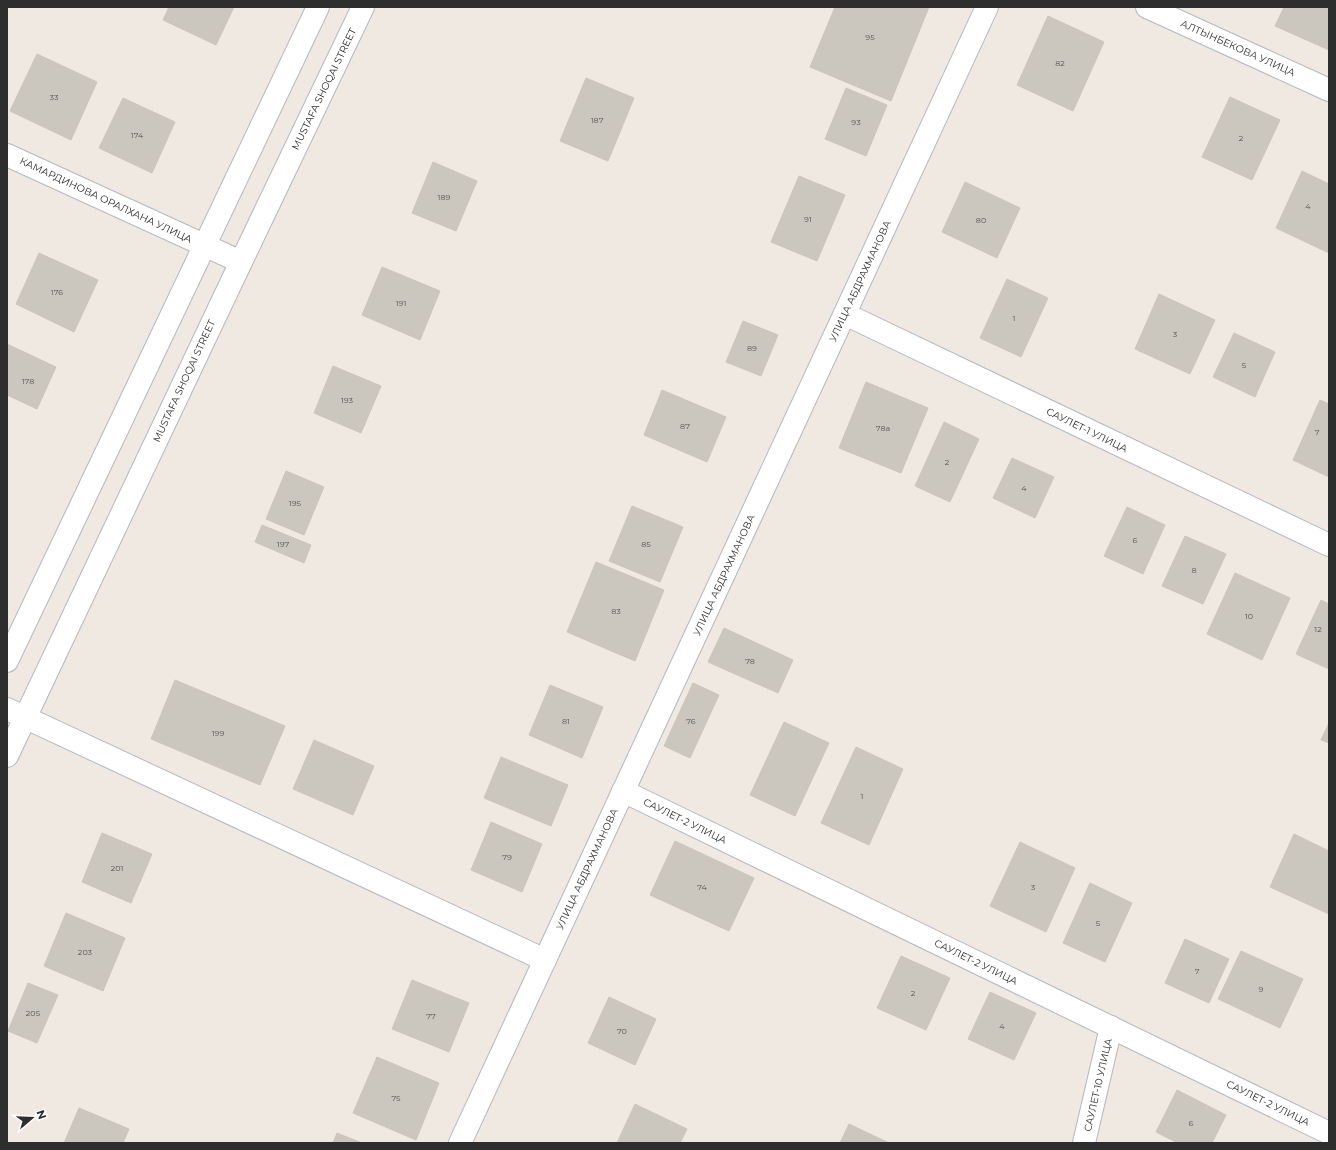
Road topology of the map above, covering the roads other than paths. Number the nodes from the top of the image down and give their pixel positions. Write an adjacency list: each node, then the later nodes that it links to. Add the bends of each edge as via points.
1 (318, 7): 7 (street)
2 (363, 7): 8 (street, MUSTAFA SHOQAI STREET)
3 (988, 7): 9 (street, УЛИЦА АБДРАХМАНОВА)
4 (1147, 7): 5 (street, АЛТЫНБЕКОВА УЛИЦА)
5 (1327, 83)
6 (7, 155): 7 (street, КАМАРДИНОВА ОРАЛХАНА УЛИЦА)
7 (205, 245): 8 (street, КАМАРДИНОВА ОРАЛХАНА УЛИЦА); 11 (street)
8 (241, 262): 12 (street, MUSTAFA SHOQAI STREET)
9 (845, 314): 10 (street, САУЛЕТ-1 УЛИЦА); 14 (street, УЛИЦА АБДРАХМАНОВА)
10 (1329, 545)
11 (7, 661)
12 (16, 714): 13 (street, MUSTAFA SHOQAI STREET); 15 (street)
13 (7, 756)
14 (624, 791): 15 (street, УЛИЦА АБДРАХМАНОВА); 16 (street, САУЛЕТ-2 УЛИЦА)
15 (545, 960): 18 (street, УЛИЦА АБДРАХМАНОВА)
16 (1111, 1027): 17 (street, САУЛЕТ-2 УЛИЦА); 19 (street, САУЛЕТ-10 УЛИЦА)
17 (1329, 1133)
18 (460, 1143)
19 (1084, 1143)

